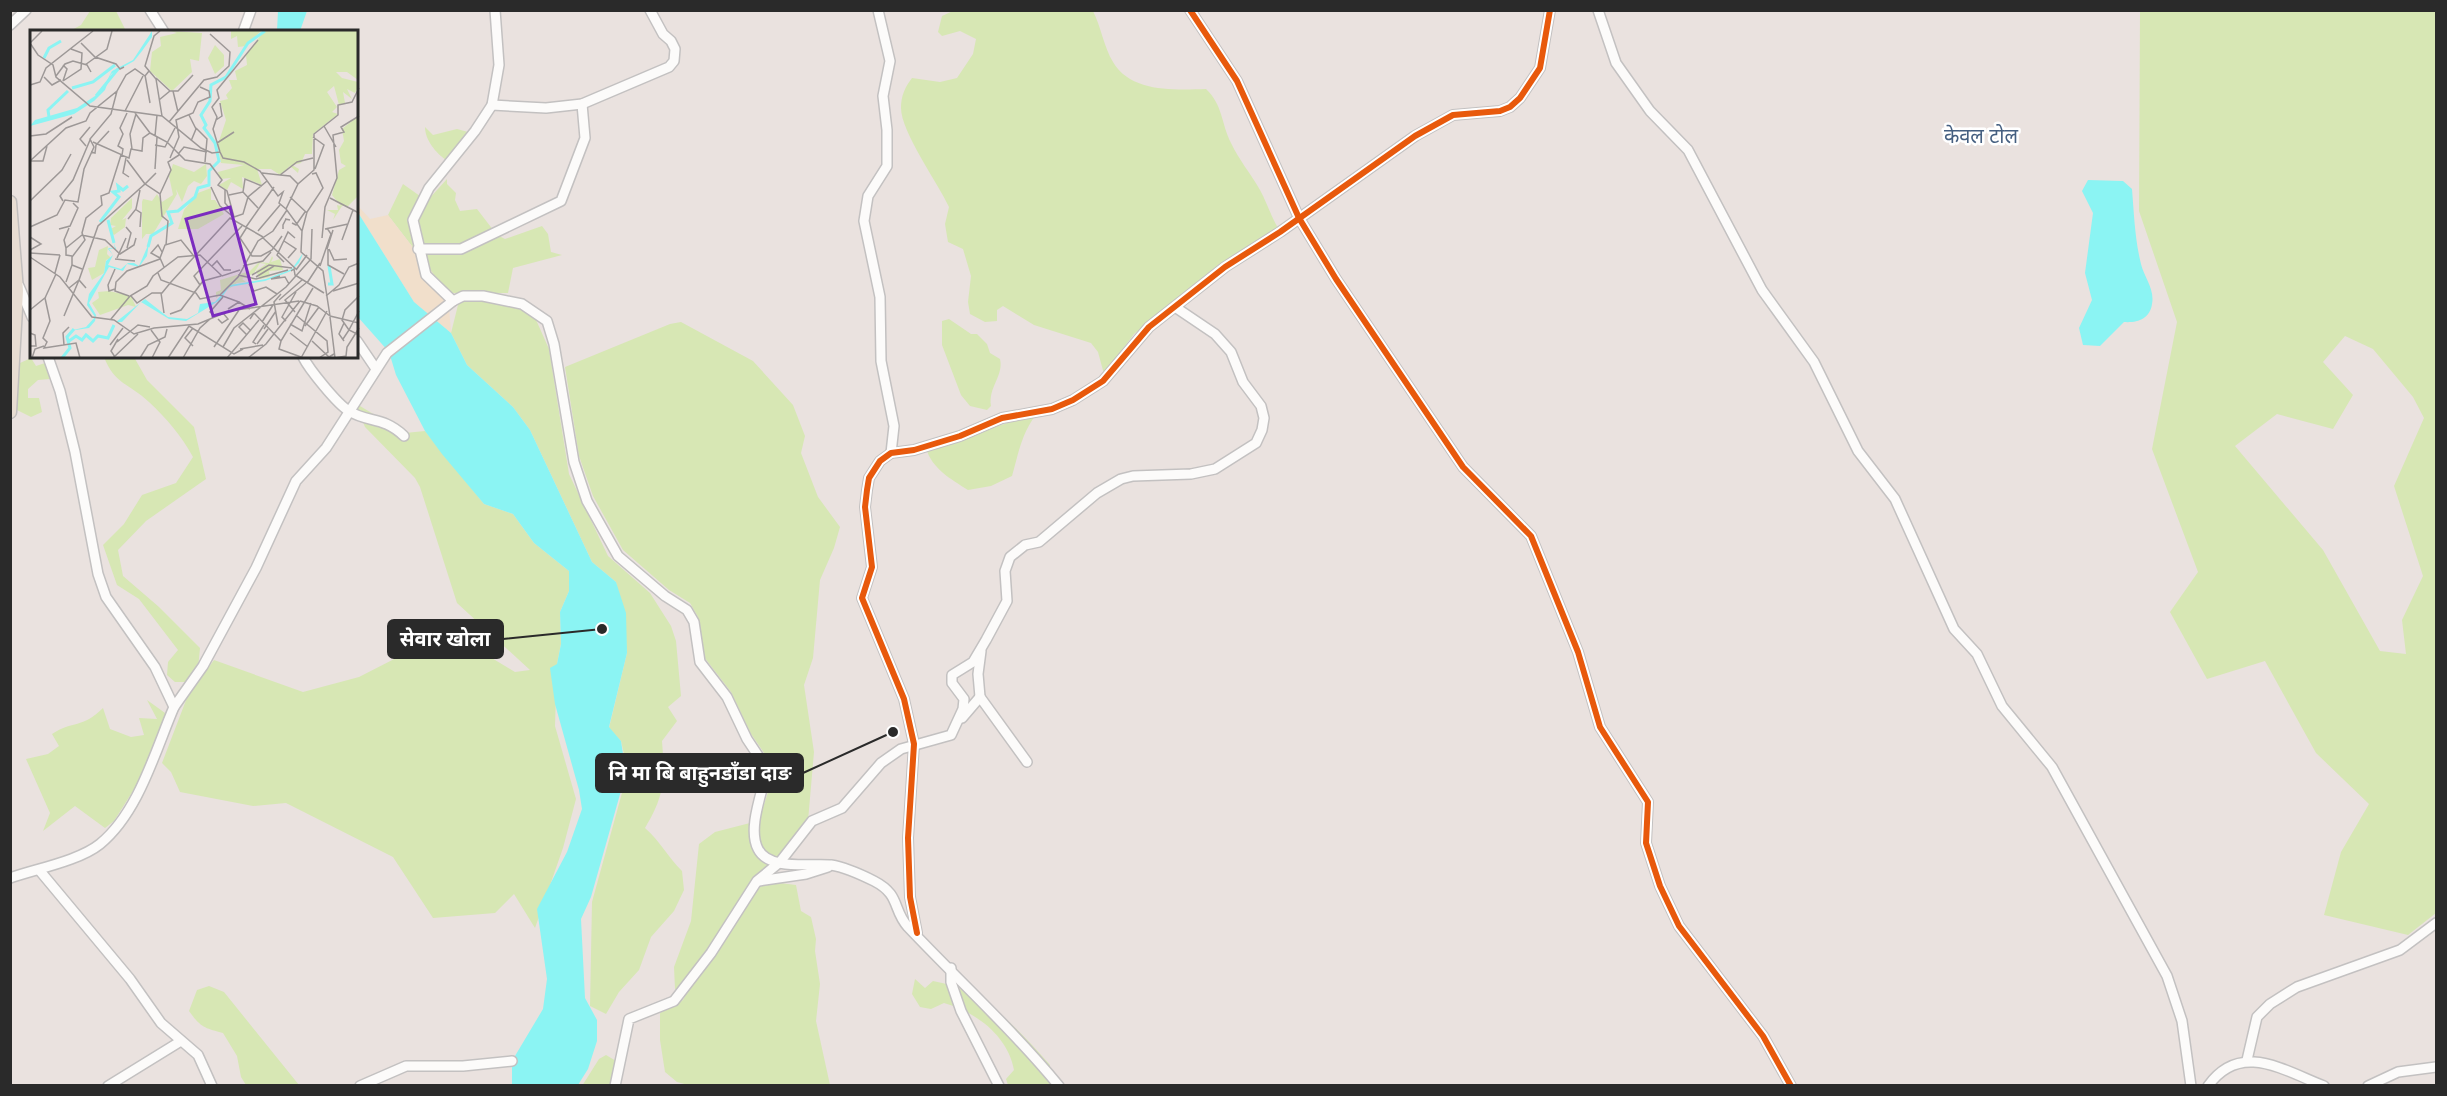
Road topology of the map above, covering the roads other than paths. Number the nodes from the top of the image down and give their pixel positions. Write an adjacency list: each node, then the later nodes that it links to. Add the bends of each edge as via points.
1 (26, 10): 10 (street)
2 (150, 10): 11 (street)
3 (251, 10): 12 (street)
4 (495, 10): 14 (street, via 499,65)
5 (650, 10): 13 (street, via 663,34 671,40 674,61 669,67)
6 (878, 10): 29 (street, via 890,61 883,96 886,166 868,196 864,222 880,297 881,361 894,426)
7 (1190, 10): 16 (street, via 1237,81)
8 (1550, 10): 16 (street, via 1540,68 1510,107 1453,115 1415,136)
9 (1598, 10): 55 (street, via 1616,63 1650,111 1688,150 1762,290 1814,362 1858,451 1895,499 1954,629 1977,654 2002,706 2052,767 2167,976 2181,1021)
10 (10, 25)
11 (163, 30)
12 (244, 30)
13 (582, 104): 14 (street, via 546,108); 17 (street, via 585,138 561,201 460,249)
14 (492, 105): 17 (street, via 416,210 413,220)
15 (10, 202): 18 (main road)
16 (1299, 218): 20 (street, via 1225,267); 54 (street, via 1377,342 1463,467 1531,536 1578,652 1600,727 1648,802 1646,843 1674,916 1763,1036)
17 (418, 249): 19 (street, via 426,275)
18 (14, 276): 21 (street); 27 (main road)
19 (453, 301): 25 (street, via 387,353); 36 (street, via 463,296 483,296 522,304 547,321 574,462 587,501 618,556 687,610 694,622 700,662 727,697 767,769 754,821 756,840 767,858)
20 (1175, 307): 29 (street, via 1149,327 1103,381 1073,400 1052,409 1002,418 914,450); 30 (street, via 1215,334 1231,352 1243,382 1261,406 1264,418 1256,443 1215,469 1121,479 1097,493 1039,542 1025,545 1010,557 1005,571 1007,601)
21 (30, 312)
22 (358, 342): 25 (street)
23 (48, 358): 32 (street, via 75,452 98,574 106,597 146,652)
24 (304, 358): 26 (street)
25 (376, 369): 26 (street)
26 (349, 411): 28 (street, via 382,421); 32 (street, via 326,448 291,489 256,568 203,666)
27 (10, 412)
28 (404, 436)
29 (891, 453): 34 (street, via 880,460 869,478 865,507 872,567 862,598 904,699)
30 (982, 647): 31 (street); 33 (street, via 973,662 952,675 952,683 964,699)
31 (980, 697): 33 (street); 35 (street)
32 (174, 707): 38 (street, via 136,796 100,845)
33 (955, 726): 34 (street, via 951,735)
34 (914, 744): 36 (street, via 881,763 842,808 812,821); 42 (street, via 908,838 910,897)
35 (1026, 762)
36 (780, 862): 37 (street); 40 (street)
37 (833, 865): 40 (street, via 806,874); 42 (street, via 890,891 908,926)
38 (40, 872): 39 (street); 44 (street, via 130,978 161,1023)
39 (10, 878)
40 (757, 881): 51 (street, via 711,953 674,1001 629,1019)
41 (2436, 923): 45 (street, via 2400,950 2296,987 2270,1004 2258,1017)
42 (917, 933): 43 (street)
43 (951, 968): 52 (street, via 951,982 961,1011); 53 (street, via 1029,1048)
44 (181, 1041): 48 (street); 49 (street, via 198,1055)
45 (2247, 1060): 56 (street, via 2225,1068); 57 (street, via 2268,1063)
46 (512, 1061): 50 (street, via 406,1066)
47 (2436, 1066): 58 (street, via 2398,1072)
48 (108, 1086)
49 (212, 1086)
50 (360, 1086)
51 (615, 1086)
52 (999, 1086)
53 (1059, 1086)
54 (1791, 1086)
55 (2191, 1086)
56 (2208, 1086)
57 (2324, 1086)
58 (2368, 1086)

